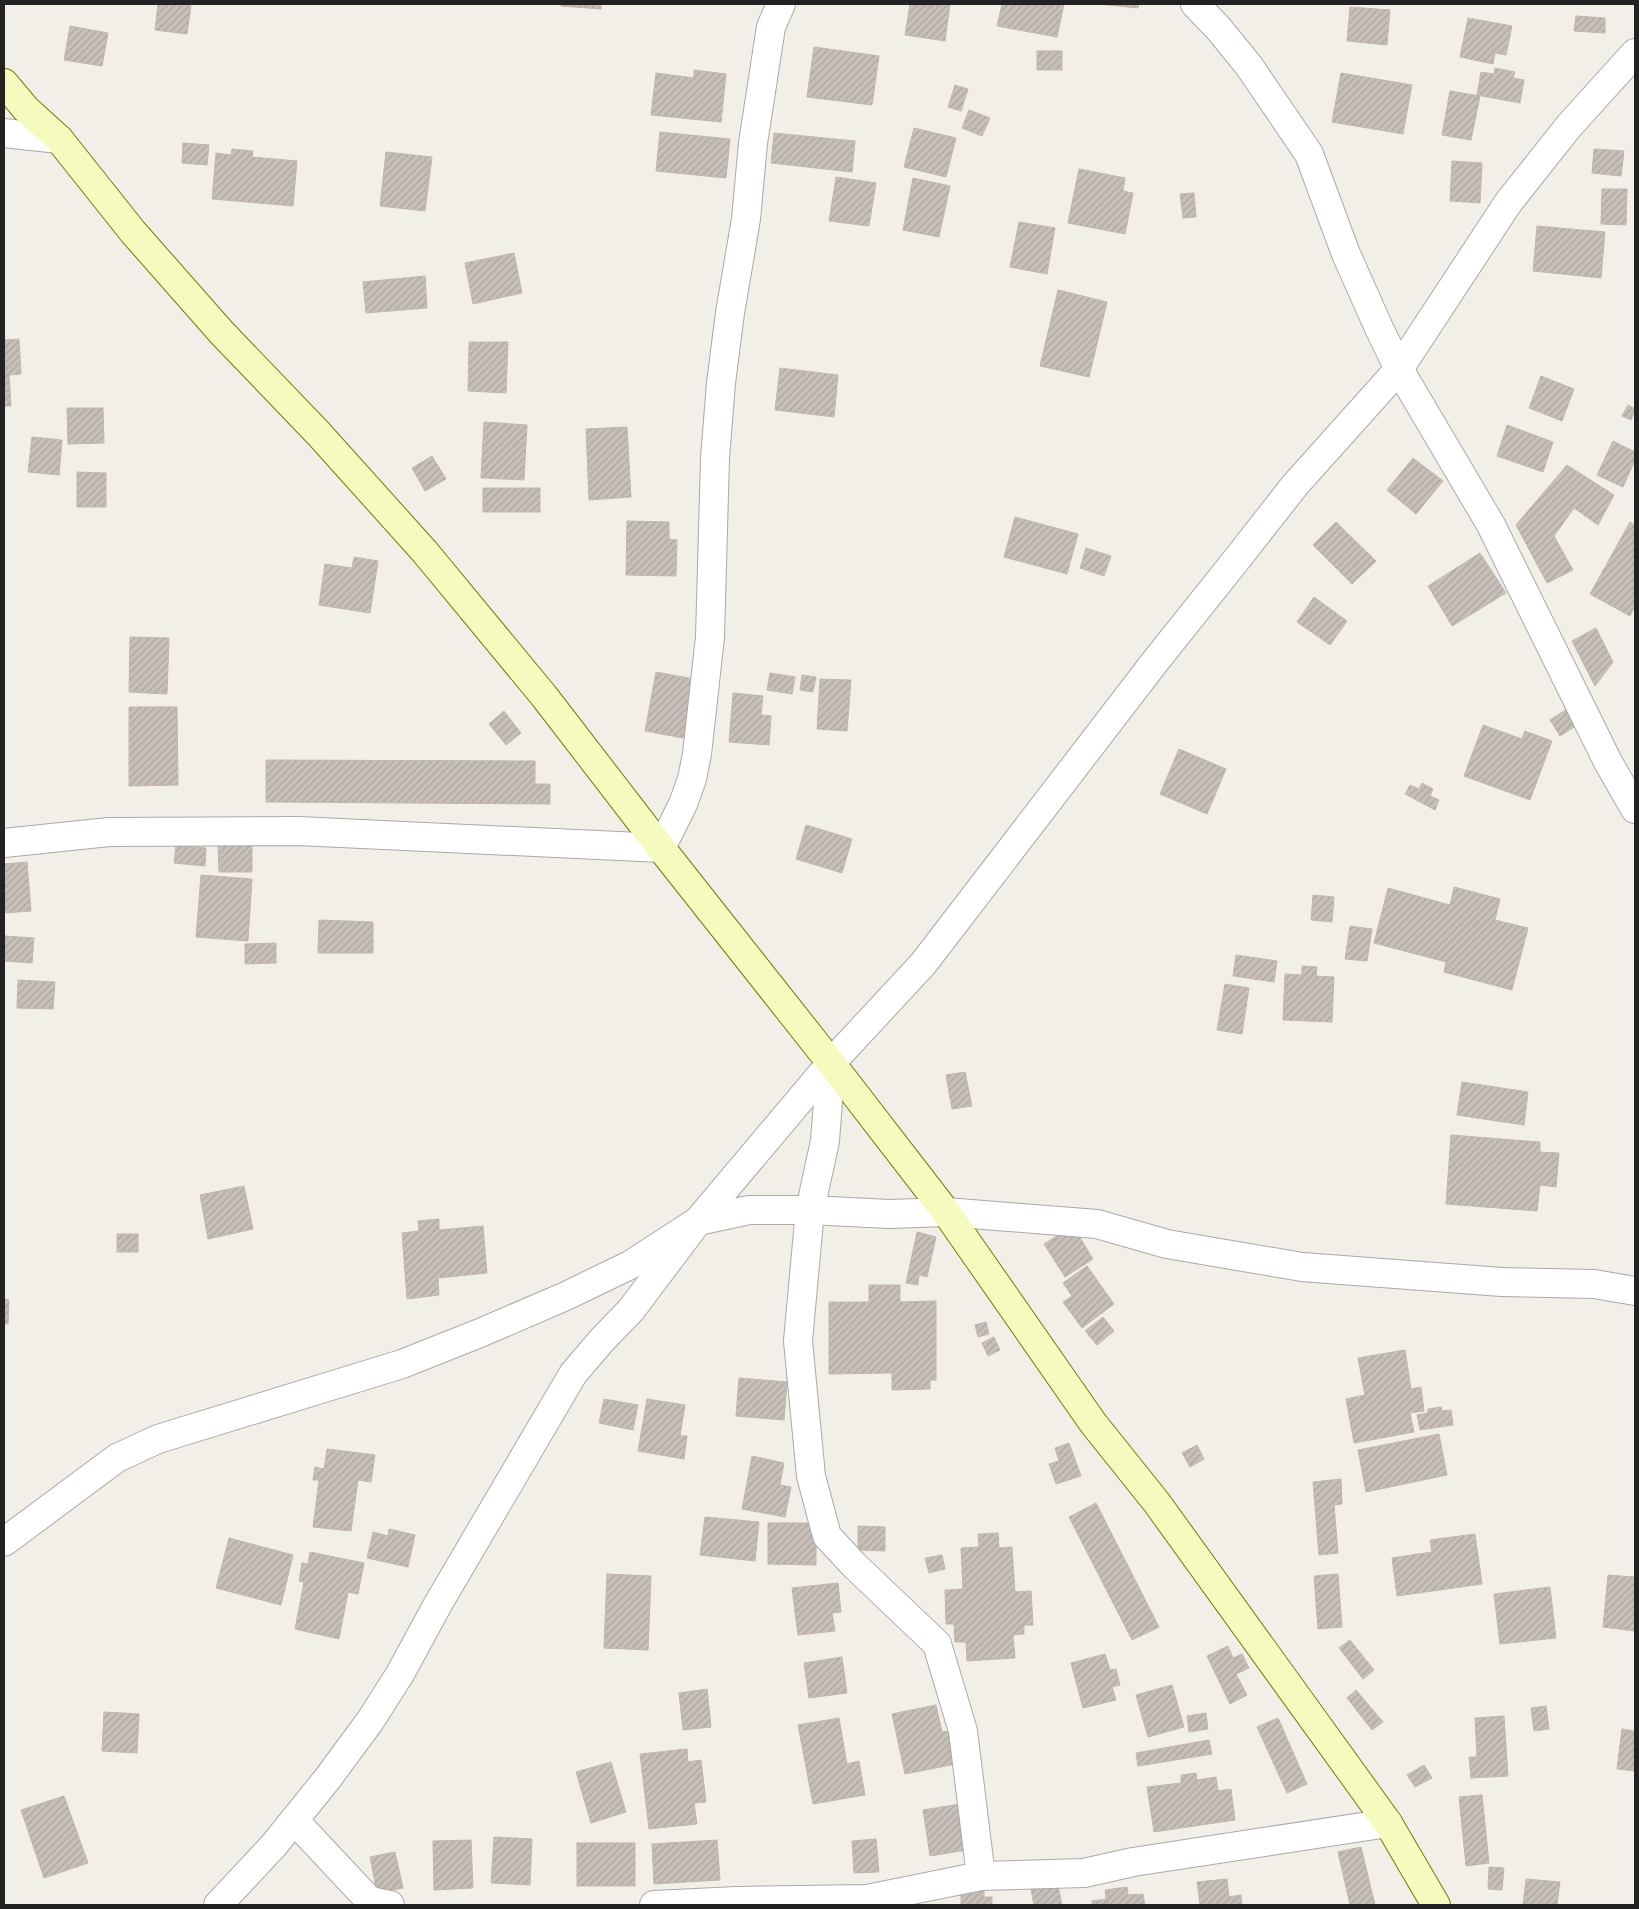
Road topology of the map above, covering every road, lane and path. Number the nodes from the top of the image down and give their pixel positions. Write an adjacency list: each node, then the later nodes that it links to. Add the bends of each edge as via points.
1 (781, 4): 10 (street, via 771,27 721,383 712,522 710,637 697,754 683,804)
2 (1195, 4): 7 (street, via 1249,66 1309,154 1346,254)
3 (1635, 54): 7 (street, via 1569,126 1508,203)
4 (4, 83): 6 (street, via 26,109)
5 (4, 134): 6 (street)
6 (59, 139): 10 (street, via 133,232 222,333 425,552 544,696)
7 (1399, 370): 8 (street, via 1491,525 1600,746); 11 (street, via 1254,537 923,964)
8 (1635, 809)
9 (4, 843): 10 (street, via 109,832 298,831)
10 (661, 848): 11 (street)
11 (831, 1063): 12 (street, via 825,1141); 13 (street); 14 (street)
12 (810, 1210): 13 (street, via 888,1214); 14 (street, via 749,1210); 19 (street, via 798,1341 811,1476 827,1536 938,1644 963,1731)
13 (946, 1212): 15 (street, via 1097,1224 1167,1244 1302,1267 1502,1282 1594,1284); 18 (street, via 1093,1423 1157,1503)
14 (698, 1221): 16 (street, via 630,1265 480,1333 402,1364 158,1439 116,1458); 17 (street, via 631,1310 573,1374 400,1674 370,1721)
15 (1635, 1291)
16 (4, 1542)
17 (294, 1820): 21 (street); 22 (street, via 370,1901)
18 (1388, 1823): 19 (street, via 1133,1862 1084,1873); 24 (street)
19 (981, 1876): 20 (street)
20 (867, 1902): 23 (street, via 737,1901)
21 (218, 1905)
22 (390, 1905)
23 (654, 1905)
24 (1436, 1905)

